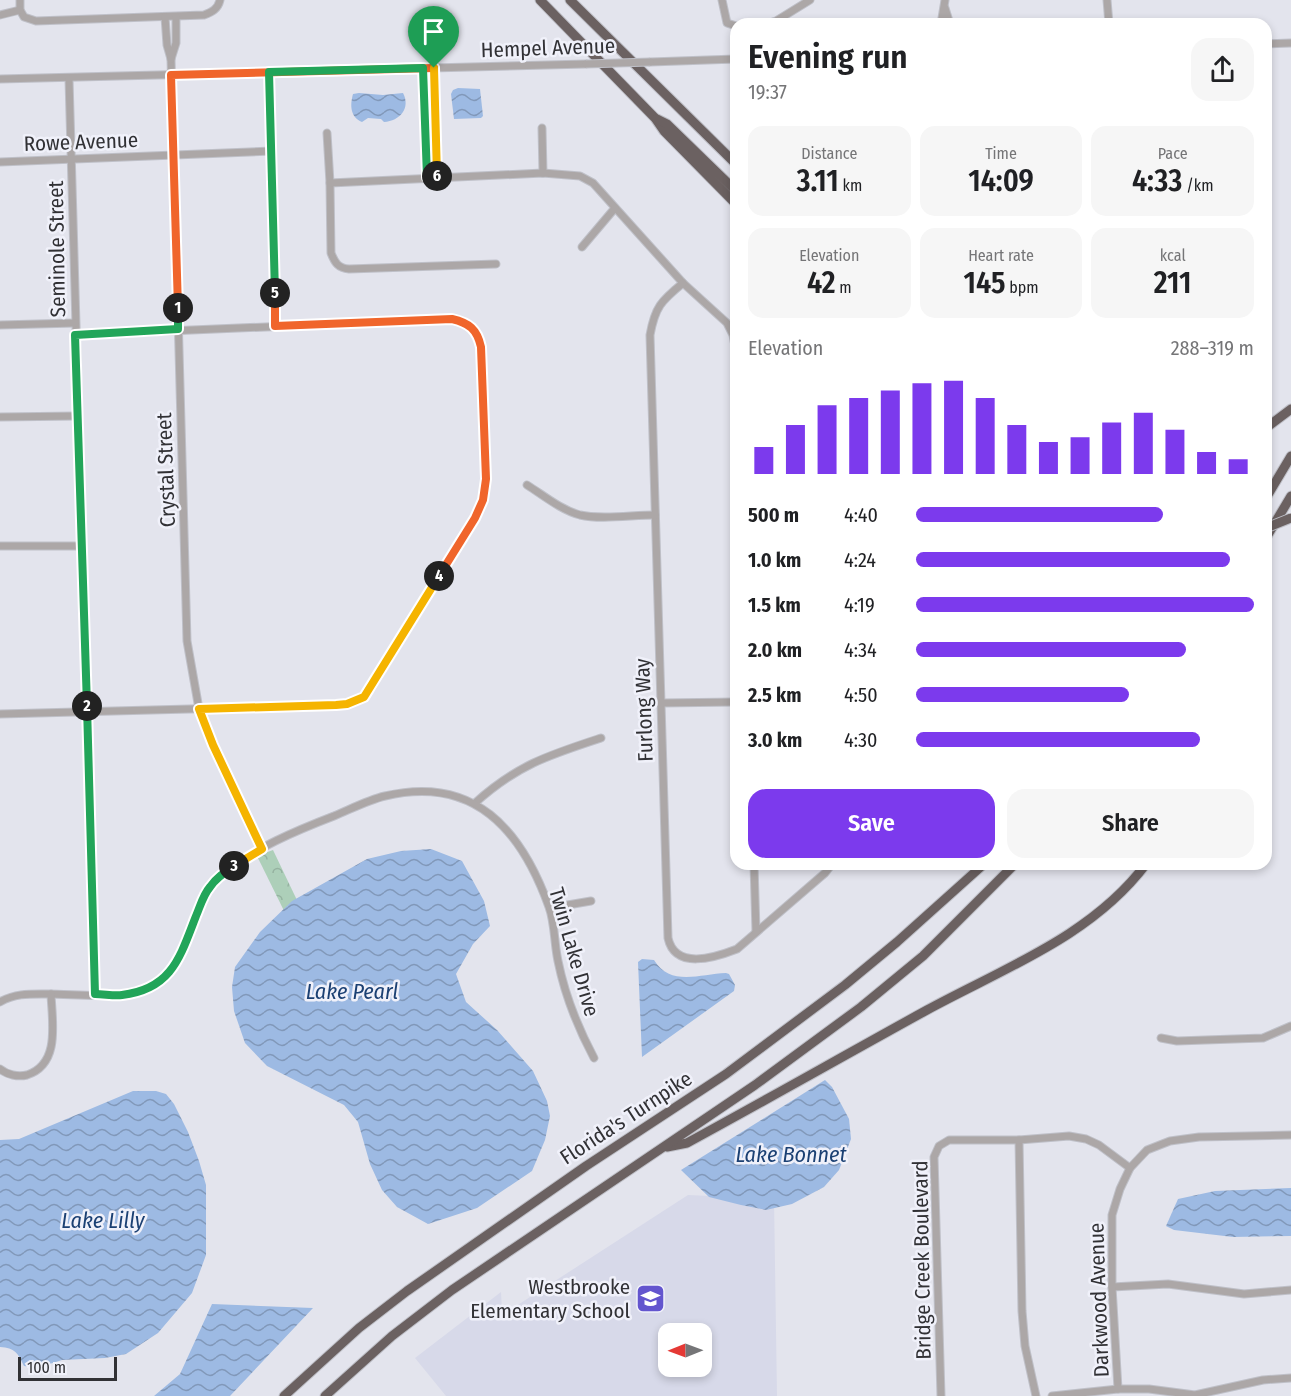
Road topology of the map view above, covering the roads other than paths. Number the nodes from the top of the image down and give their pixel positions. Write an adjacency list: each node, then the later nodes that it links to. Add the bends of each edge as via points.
1 (20, 0): 8 (street)
2 (220, 0): 11 (street, via 213,12)
3 (540, 0): 25 (highway)
4 (570, 0): 30 (highway)
5 (722, 0): 14 (street)
6 (810, 0): 12 (street)
7 (1107, 0): 13 (street)
8 (20, 10): 9 (street); 10 (street, via 24,17 36,21)
9 (0, 15)
10 (165, 17): 11 (street); 17 (street)
11 (176, 17): 17 (street, via 176,43)
12 (781, 18)
13 (1108, 18)
14 (730, 24)
15 (1291, 43): 16 (street)
16 (1272, 44)
17 (171, 59): 22 (street, Crystal Street)
18 (730, 59): 20 (street, Hempel Avenue, bridge)
19 (423, 68): 20 (street, Hempel Avenue); 21 (street, Hempel Avenue); 34 (street)
20 (434, 68): 35 (street)
21 (269, 72): 22 (street, Hempel Avenue); 28 (street)
22 (171, 75): 23 (street, Hempel Avenue); 29 (street, Crystal Street)
23 (69, 79): 24 (street, Hempel Avenue); 31 (street, Seminole Street)
24 (0, 80)
25 (655, 118): 37 (highway, via 667,124); 38 (highway)
26 (542, 128): 33 (street)
27 (327, 133): 36 (street)
28 (272, 151): 29 (street, Rowe Avenue); 45 (street)
29 (173, 155): 31 (street, Rowe Avenue); 47 (street, Crystal Street)
30 (730, 158)
31 (72, 159): 32 (street, Rowe Avenue); 43 (street, Seminole Street)
32 (0, 162)
33 (543, 173): 35 (street); 39 (street, via 580,176 593,183)
34 (427, 177): 35 (street); 36 (street)
35 (437, 178)
36 (330, 183): 41 (street, via 332,253 342,268)
37 (730, 185)
38 (730, 198)
39 (615, 208): 40 (street); 42 (street)
40 (582, 247)
41 (496, 264)
42 (683, 283): 46 (street); 57 (street, Furlong Way, via 662,300 654,314 650,335)
43 (75, 323): 44 (street); 48 (street, Seminole Street)
44 (0, 325)
45 (275, 326): 47 (street); 65 (street, via 452,319 472,327 481,347 486,479 483,500 364,697 336,705)
46 (730, 328)
47 (178, 329): 48 (street); 65 (street, Crystal Street, via 188,641)
48 (75, 335): 50 (street, Seminole Street)
49 (1291, 409): 52 (highway)
50 (77, 416): 51 (street); 62 (street, Seminole Street)
51 (0, 417)
52 (1272, 423)
53 (1291, 456): 55 (highway)
54 (527, 485): 57 (street, via 579,515)
55 (1272, 488)
56 (1291, 496): 60 (highway)
57 (655, 514): 64 (street, Furlong Way)
58 (1291, 518): 59 (highway, bridge)
59 (1272, 526)
60 (1272, 528)
61 (0, 546): 62 (street)
62 (82, 546): 66 (street, Seminole Street)
63 (730, 702): 64 (street)
64 (661, 703): 80 (street, Furlong Way, via 670,948 678,956 689,958 721,955 737,949)
65 (199, 709): 66 (street); 70 (street, Crystal Street)
66 (87, 711): 67 (street); 82 (street, Seminole Street)
67 (0, 714)
68 (601, 738): 69 (street, via 545,757 496,783)
69 (475, 803): 70 (street, Twin Lake Drive, via 449,794 416,791 383,796 293,832); 79 (street, Twin Lake Drive, via 502,824 520,845)
70 (262, 849): 82 (street, Twin Lake Drive, via 208,888 171,972 158,983 136,992)
71 (754, 870): 80 (street)
72 (827, 870): 80 (street, Furlong Way)
73 (971, 870): 77 (highway)
74 (977, 870): 77 (highway, Florida's Turnpike)
75 (1009, 870): 90 (highway, Florida's Turnpike, via 922,956 861,1007)
76 (1141, 870): 90 (highway, via 1114,900 1060,940 687,1143)
77 (954, 889): 96 (highway, Florida's Turnpike, via 837,991 726,1074 407,1291 359,1328)
78 (591, 902): 79 (street)
79 (550, 908): 86 (street, Twin Lake Drive, via 566,996)
80 (756, 932)
81 (51, 994): 82 (street, Twin Lake Drive); 83 (street, Twin Lake Drive, via 22,994); 87 (street, via 52,1041 48,1059 40,1068 20,1076)
82 (95, 994)
83 (0, 1002)
84 (1291, 1026): 85 (street, via 1263,1038)
85 (1161, 1038)
86 (594, 1058)
87 (0, 1069)
88 (1291, 1136): 91 (street, Darkwood Avenue, via 1170,1141 1147,1150)
89 (1019, 1140): 91 (street, Bridge Creek Boulevard, via 1069,1136 1086,1139); 98 (street, Bridge Creek Boulevard, via 949,1140 939,1146 934,1157); 99 (street, via 1022,1311)
90 (664, 1147): 97 (highway, Florida's Turnpike, via 452,1290 392,1336)
91 (1130, 1168): 92 (street, Darkwood Avenue, via 1112,1215)
92 (1112, 1287): 93 (street, via 1168,1284 1244,1294); 95 (street, Darkwood Avenue)
93 (1291, 1290)
94 (1291, 1378): 95 (street, via 1195,1395)
95 (1118, 1389): 100 (street)
96 (284, 1396)
97 (325, 1396)
98 (941, 1396)
99 (1036, 1396)
100 (1052, 1396)

